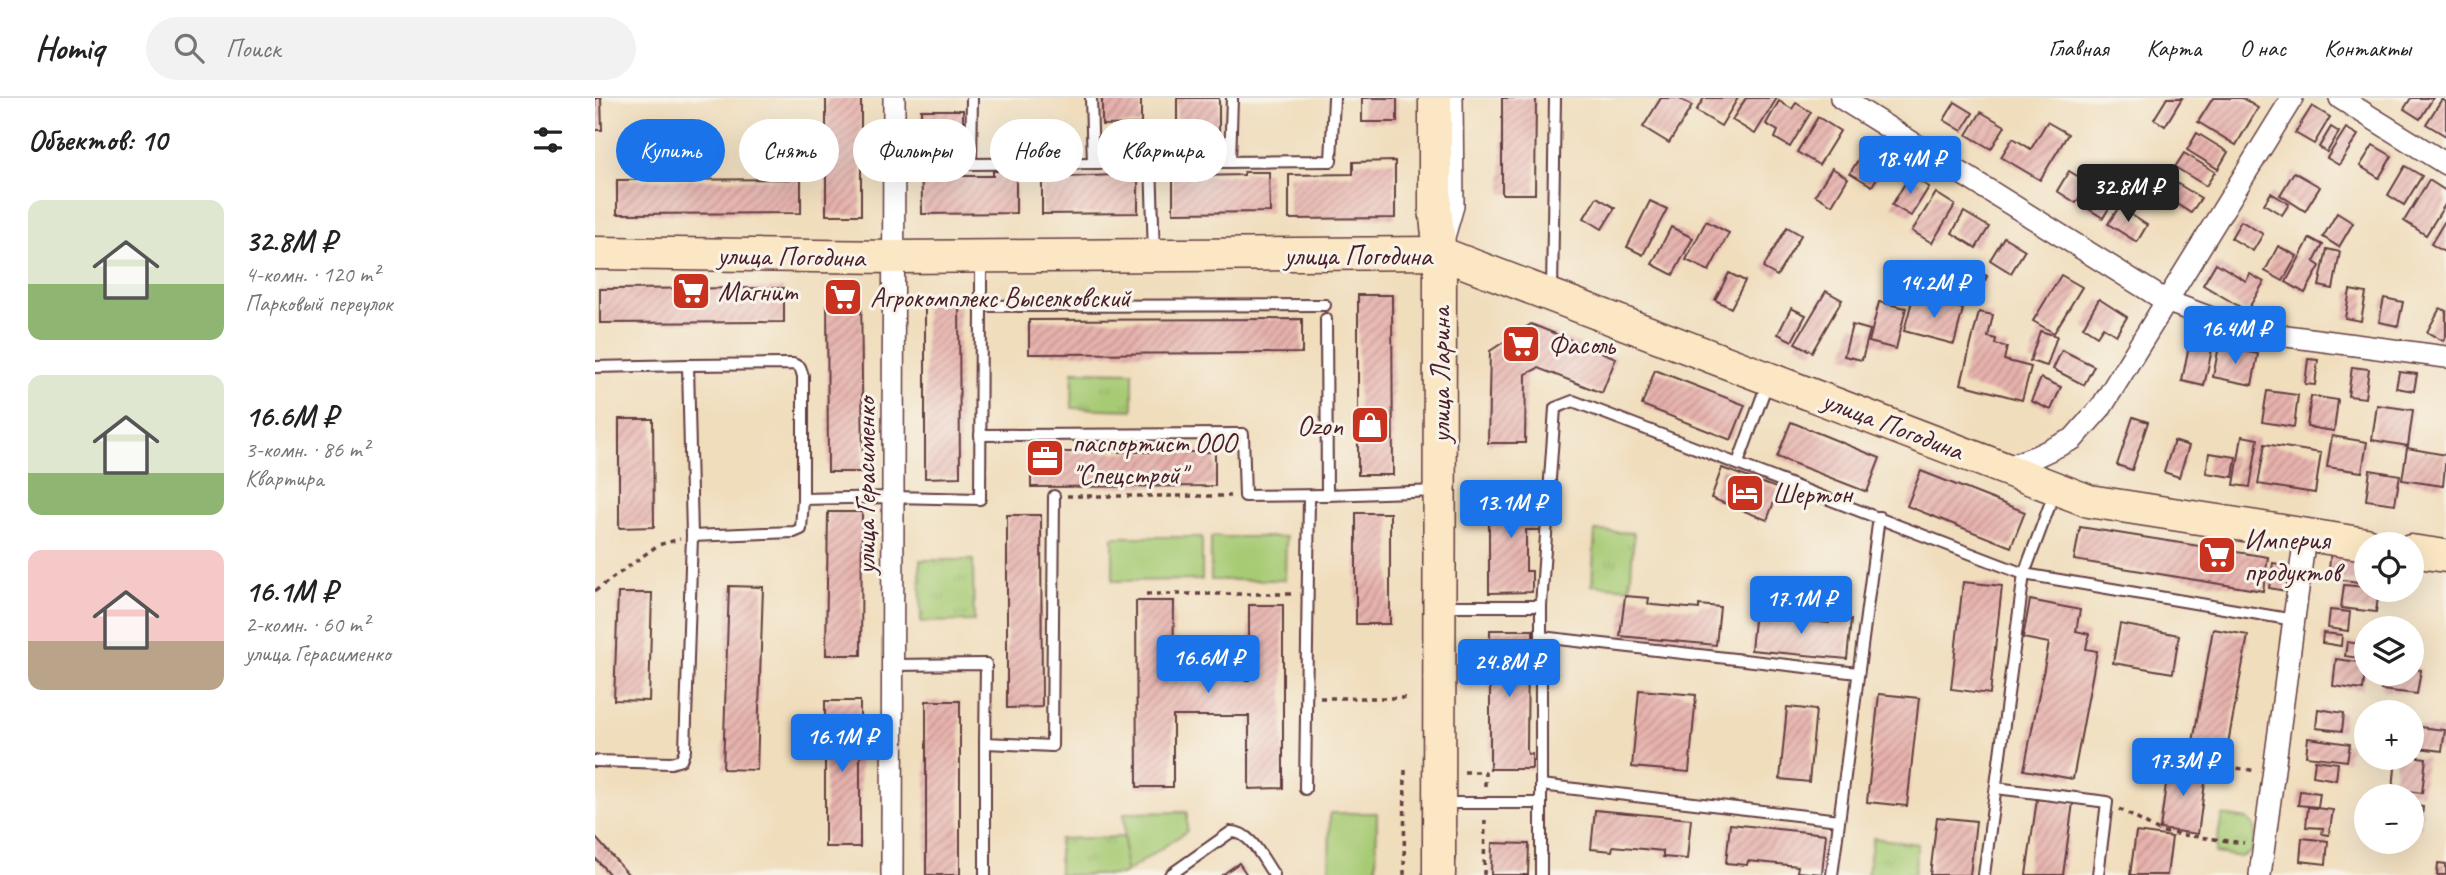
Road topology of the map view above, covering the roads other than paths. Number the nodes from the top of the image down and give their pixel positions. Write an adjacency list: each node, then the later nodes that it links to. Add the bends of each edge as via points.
1 (894, 98): 20 (street, улица Герасименко)
2 (972, 98): 13 (lane, via 971,164)
3 (1091, 98): 13 (lane)
4 (1232, 98): 12 (lane)
5 (1334, 98): 12 (lane, via 1331,160)
6 (1434, 98): 18 (street, улица Ларина)
7 (1452, 98): 18 (street, улица Ларина, via 1453,206)
8 (1555, 98): 22 (lane)
9 (1841, 98): 23 (street)
10 (2292, 98): 23 (street)
11 (2340, 98): 15 (street)
12 (1230, 162)
13 (1093, 163): 14 (lane)
14 (1097, 163)
15 (2446, 164)
16 (1152, 182): 19 (lane)
17 (595, 253): 20 (street, улица Погодина)
18 (1440, 253): 19 (street, улица Погодина); 22 (street, улица Погодина); 36 (street, улица Ларина)
19 (1154, 255): 21 (street, улица Погодина)
20 (894, 257): 21 (street, улица Погодина); 40 (street, улица Герасименко)
21 (981, 257): 25 (lane)
22 (1552, 296): 30 (street, улица Погодина)
23 (2166, 301): 27 (street, via 2264,333); 32 (street, via 2102,406 2073,439)
24 (1325, 305): 25 (lane)
25 (981, 306): 31 (lane)
26 (1326, 319): 37 (lane)
27 (2446, 358)
28 (688, 365): 29 (lane); 41 (lane, via 800,367); 43 (lane)
29 (595, 367)
30 (1769, 378): 33 (lane); 34 (street, улица Погодина)
31 (981, 435): 39 (lane, via 1243,433 1245,496); 40 (lane, via 980,499)
32 (2056, 447): 34 (street); 35 (street, via 2047,474)
33 (1738, 463): 42 (lane); 50 (lane, via 1573,401 1555,408)
34 (2004, 468): 35 (street, улица Погодина)
35 (2056, 488): 44 (street, улица Погодина, via 2089,501); 48 (lane)
36 (1440, 491): 37 (lane); 49 (street, улица Ларина)
37 (1327, 495): 39 (lane)
38 (1054, 496): 55 (lane, via 1052,746)
39 (1309, 496): 60 (lane)
40 (893, 497): 41 (lane); 53 (street, улица Герасименко)
41 (803, 499): 43 (lane, via 803,523 794,532)
42 (1878, 517): 48 (lane); 54 (lane)
43 (692, 536): 56 (lane, via 685,750 681,760)
44 (2305, 536): 45 (street, улица Погодина); 51 (street)
45 (2354, 542)
46 (2424, 553): 47 (street)
47 (2446, 556)
48 (2024, 573): 51 (lane); 59 (lane)
49 (1440, 606): 50 (lane); 58 (street, улица Ларина)
50 (1541, 606): 52 (lane)
51 (2294, 620): 72 (street)
52 (1541, 637): 54 (lane); 57 (lane)
53 (892, 665): 55 (lane, via 986,664); 63 (street, улица Герасименко)
54 (1858, 673): 62 (lane)
55 (985, 744): 64 (lane)
56 (595, 761)
57 (1541, 785): 61 (lane); 62 (lane)
58 (1440, 788): 61 (lane, via 1485,803); 67 (street, улица Ларина)
59 (1996, 788): 70 (lane); 71 (lane, via 2107,802)
60 (1305, 789)
61 (1541, 803): 68 (lane)
62 (1839, 820): 69 (lane)
63 (892, 875)
64 (985, 875)
65 (1170, 875): 66 (lane, via 1231,832 1247,837)
66 (1274, 875)
67 (1439, 875)
68 (1541, 875)
69 (1832, 875)
70 (1984, 875)
71 (2098, 875)
72 (2260, 875)

